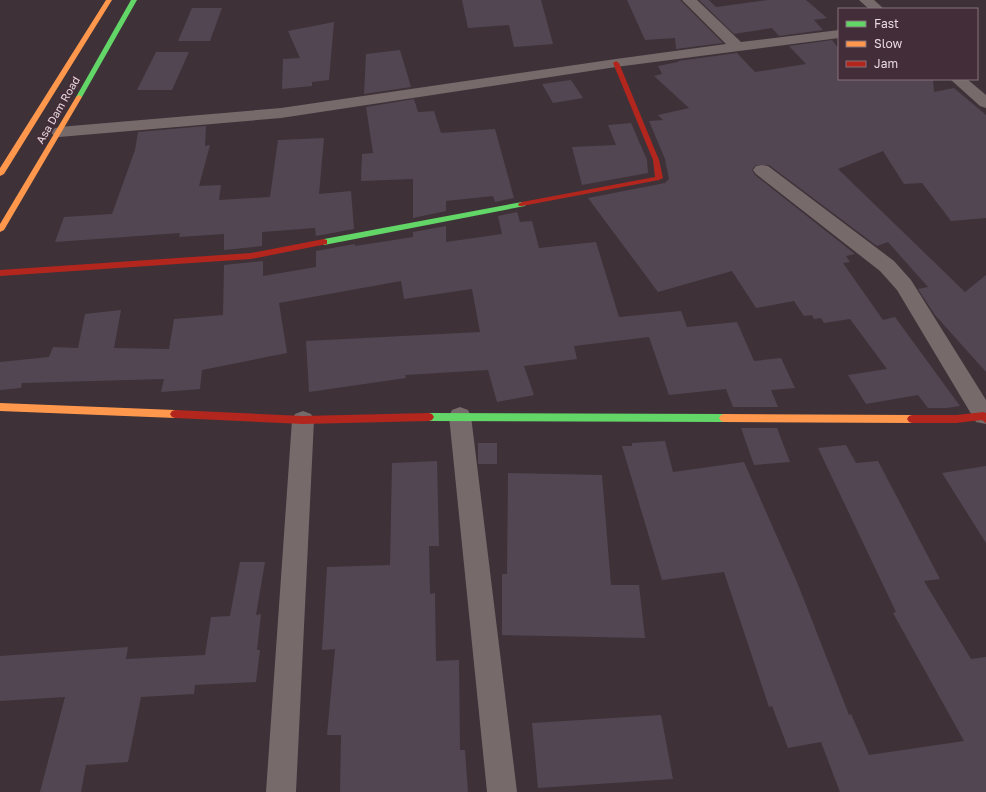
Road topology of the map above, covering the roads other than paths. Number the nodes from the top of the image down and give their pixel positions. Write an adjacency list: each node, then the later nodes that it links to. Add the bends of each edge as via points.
1 (109, 0): 13 (street, Asa Dam Road)
2 (134, 0): 11 (street, Asa Dam Road)
3 (689, 0): 7 (street)
4 (866, 0): 5 (street)
5 (876, 8)
6 (838, 34): 7 (street)
7 (737, 47): 8 (street)
8 (616, 63): 11 (street, via 281,113); 15 (street, via 656,160 659,178 251,256)
9 (959, 80): 10 (street)
10 (986, 103)
11 (59, 132): 14 (street, Asa Dam Road)
12 (762, 170): 18 (street, via 887,266 904,285)
13 (0, 174)
14 (0, 230)
15 (0, 274)
16 (0, 407): 19 (street)
17 (460, 416): 18 (street, via 956,419); 19 (street); 21 (street)
18 (985, 417)
19 (303, 420): 20 (street)
20 (282, 792)
21 (502, 792)

